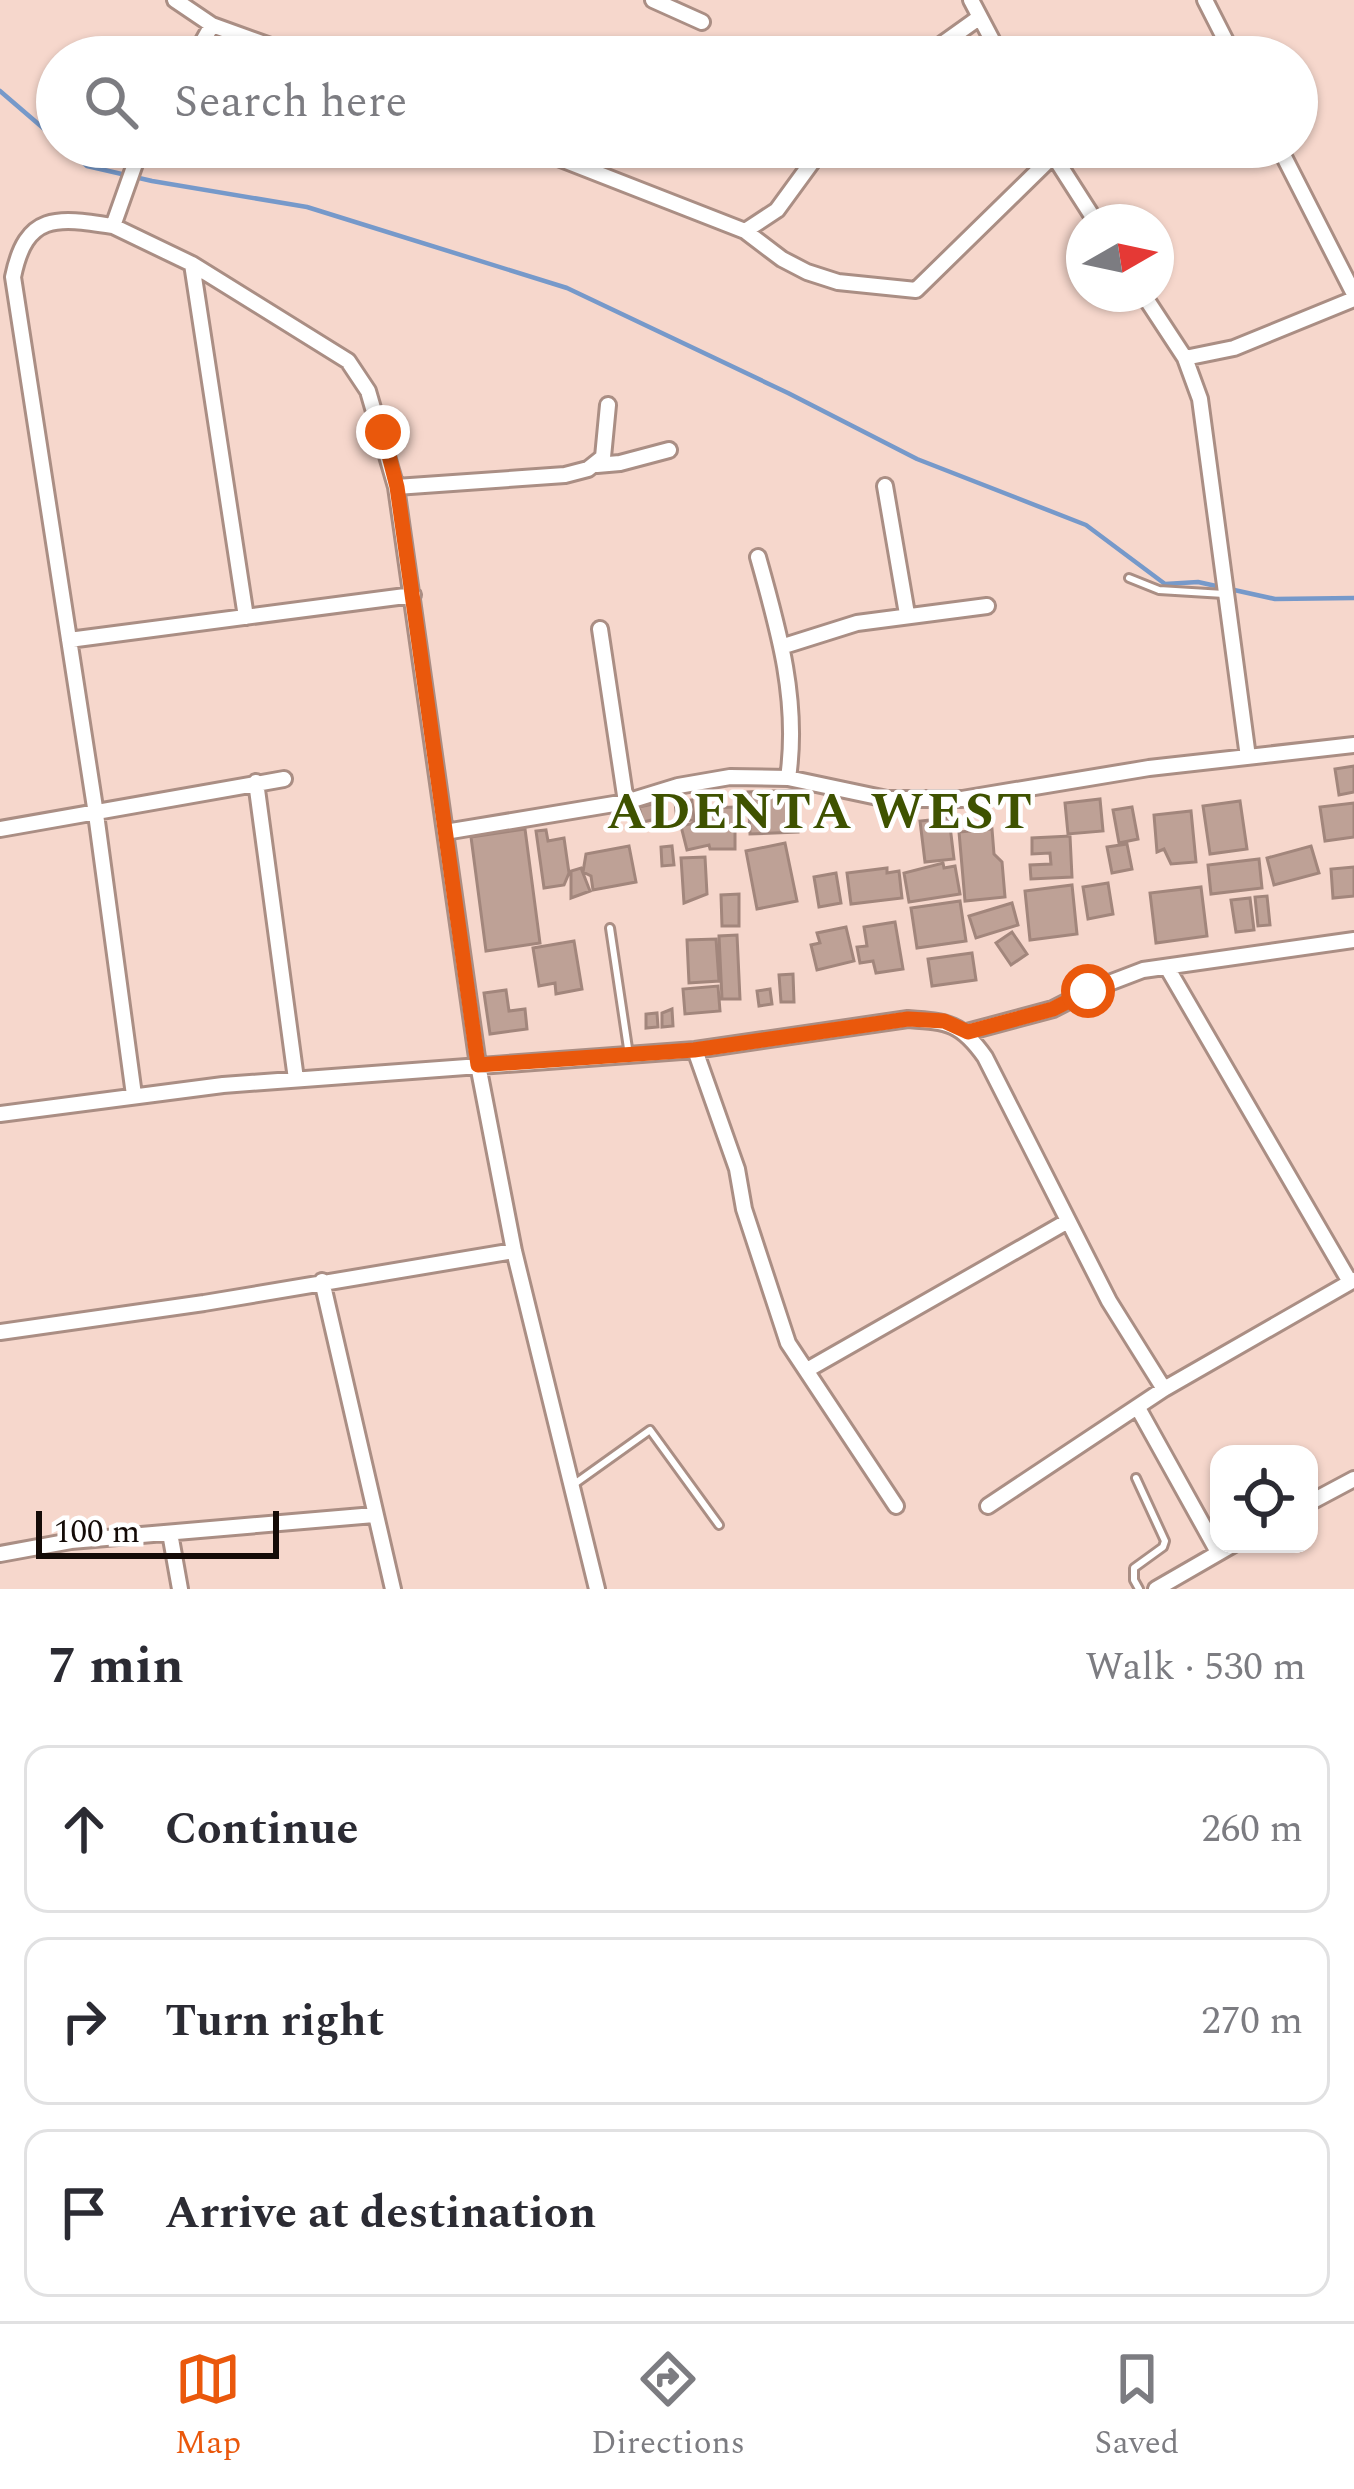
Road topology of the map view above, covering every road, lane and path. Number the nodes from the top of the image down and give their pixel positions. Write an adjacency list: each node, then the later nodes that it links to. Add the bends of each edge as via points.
1 (175, 0): 7 (street)
2 (653, 0): 6 (street)
3 (971, 0): 5 (street)
4 (1205, 0): 12 (street)
5 (980, 17): 10 (street); 11 (street)
6 (702, 22)
7 (212, 25): 8 (street); 9 (street)
8 (206, 36)
9 (243, 36)
10 (953, 36)
11 (990, 36)
12 (1223, 36)
13 (133, 168): 20 (street)
14 (584, 168): 21 (street)
15 (808, 168): 21 (street, via 777,210)
16 (1034, 168): 21 (street, via 916,290 807,272)
17 (1061, 168): 19 (street)
18 (1290, 168): 23 (street)
19 (1084, 204)
20 (112, 226): 22 (street); 39 (street, via 49,220 18,251 13,277)
21 (745, 231)
22 (192, 264): 30 (street, via 348,361 368,391); 37 (street)
23 (1354, 297): 25 (street, via 1234,349)
24 (1155, 312): 25 (street)
25 (1185, 358): 34 (street, via 1200,398)
26 (608, 404): 28 (street)
27 (669, 450): 28 (street)
28 (597, 464): 30 (street, via 565,475)
29 (885, 486): 36 (street)
30 (397, 487): 33 (street)
31 (758, 557): 40 (street)
32 (1129, 578): 34 (lane, via 1160,590)
33 (412, 595): 37 (street); 49 (street)
34 (1224, 595): 42 (street)
35 (988, 606): 36 (street)
36 (907, 614): 40 (street)
37 (246, 617): 39 (street)
38 (600, 628): 46 (street)
39 (69, 640): 47 (street)
40 (784, 646): 44 (street, via 794,739)
41 (1354, 745): 42 (street)
42 (1248, 757): 44 (street, via 962,799 887,799)
43 (284, 778): 45 (street)
44 (788, 778): 46 (street, via 730,777)
45 (256, 782): 47 (street); 57 (street)
46 (626, 802): 49 (street)
47 (96, 814): 48 (street); 58 (street)
48 (0, 829)
49 (445, 832): 56 (street)
50 (610, 928): 55 (lane)
51 (1354, 940): 52 (street)
52 (1168, 969): 53 (street, via 1143,970 1053,1009); 63 (street)
53 (968, 1032): 54 (street, via 908,1019); 60 (street)
54 (694, 1050): 55 (street); 65 (street, via 788,1343)
55 (629, 1056): 56 (street)
56 (478, 1065): 57 (street); 61 (street)
57 (296, 1079): 58 (street)
58 (134, 1095): 59 (street)
59 (0, 1114)
60 (1068, 1221): 65 (street); 66 (street)
61 (514, 1251): 62 (street); 70 (street)
62 (322, 1281): 64 (street); 74 (street)
63 (1352, 1281): 66 (street)
64 (0, 1332)
65 (807, 1370): 72 (street)
66 (1164, 1389): 67 (street)
67 (1138, 1408): 73 (street); 77 (street)
68 (1136, 1478): 83 (lane, via 1165,1541 1133,1570)
69 (1354, 1479): 71 (street)
70 (573, 1485): 75 (lane, via 650,1430); 82 (street)
71 (1318, 1498)
72 (896, 1506)
73 (988, 1506)
74 (374, 1515): 76 (street); 81 (street)
75 (719, 1525)
76 (170, 1533): 79 (street); 80 (street)
77 (1210, 1538)
78 (1216, 1553): 84 (street)
79 (0, 1554)
80 (180, 1589)
81 (392, 1589)
82 (597, 1589)
83 (1139, 1589)
84 (1156, 1589)

